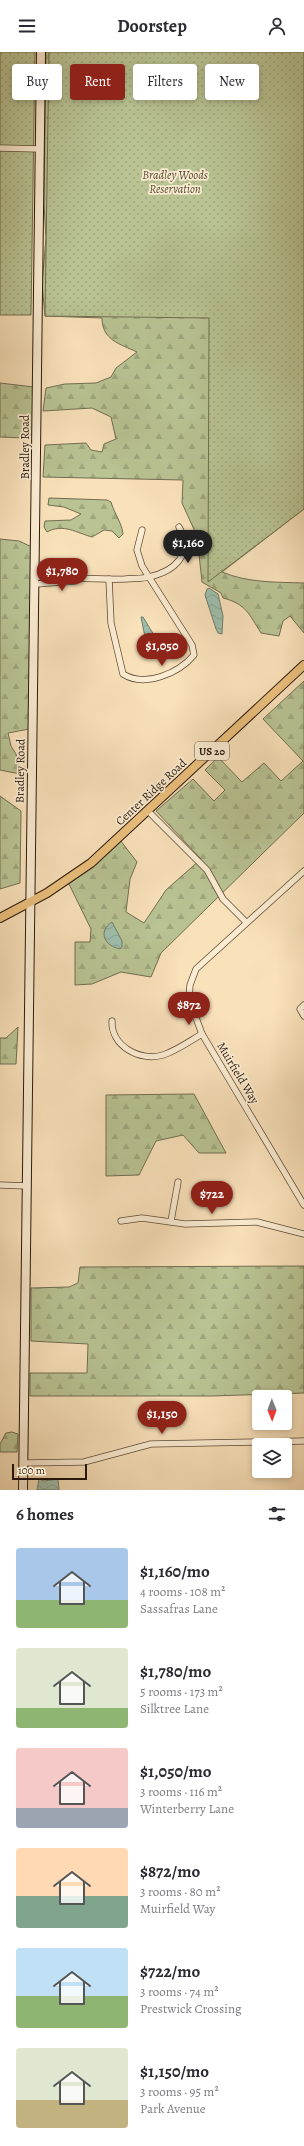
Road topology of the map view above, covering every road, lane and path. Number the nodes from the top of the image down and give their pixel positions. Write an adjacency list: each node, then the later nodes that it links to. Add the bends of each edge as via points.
1 (41, 52): 3 (street, Bradley Road)
2 (0, 148): 3 (street)
3 (40, 149): 8 (street, Bradley Road)
4 (180, 527): 6 (street, via 184,551 179,562 167,571)
5 (142, 530): 6 (street, via 137,550)
6 (148, 578): 7 (street); 7 (street, via 194,650 194,654 177,671 160,677 133,679 123,674 111,623)
7 (109, 579): 8 (street, via 86,579 57,584)
8 (36, 580): 12 (street, Bradley Road)
9 (304, 665): 10 (main road, Center Ridge Road / US 20)
10 (148, 811): 12 (main road, Center Ridge Road / US 20, via 91,862); 14 (street, via 207,870 223,899)
11 (304, 871): 14 (street, Muirfield Way)
12 (30, 903): 13 (main road, Center Ridge Road / US 20); 21 (street, Bradley Road)
13 (0, 918)
14 (246, 922): 18 (street, Muirfield Way, via 196,969 190,985 189,999)
15 (304, 1005): 16 (street, via 300,1009)
16 (304, 1016)
17 (112, 1021): 18 (street, via 111,1031 122,1046 138,1056 162,1055)
18 (202, 1034): 22 (street, Muirfield Way)
19 (178, 1182): 23 (street)
20 (0, 1185): 21 (street)
21 (27, 1186): 27 (street, Bradley Road)
22 (304, 1205)
23 (171, 1221): 24 (street, via 142,1218); 25 (street, via 185,1224 257,1222)
24 (121, 1222)
25 (304, 1234)
26 (304, 1441): 27 (street, via 151,1444 84,1462)
27 (24, 1463): 28 (street, Bradley Road)
28 (24, 1490)

